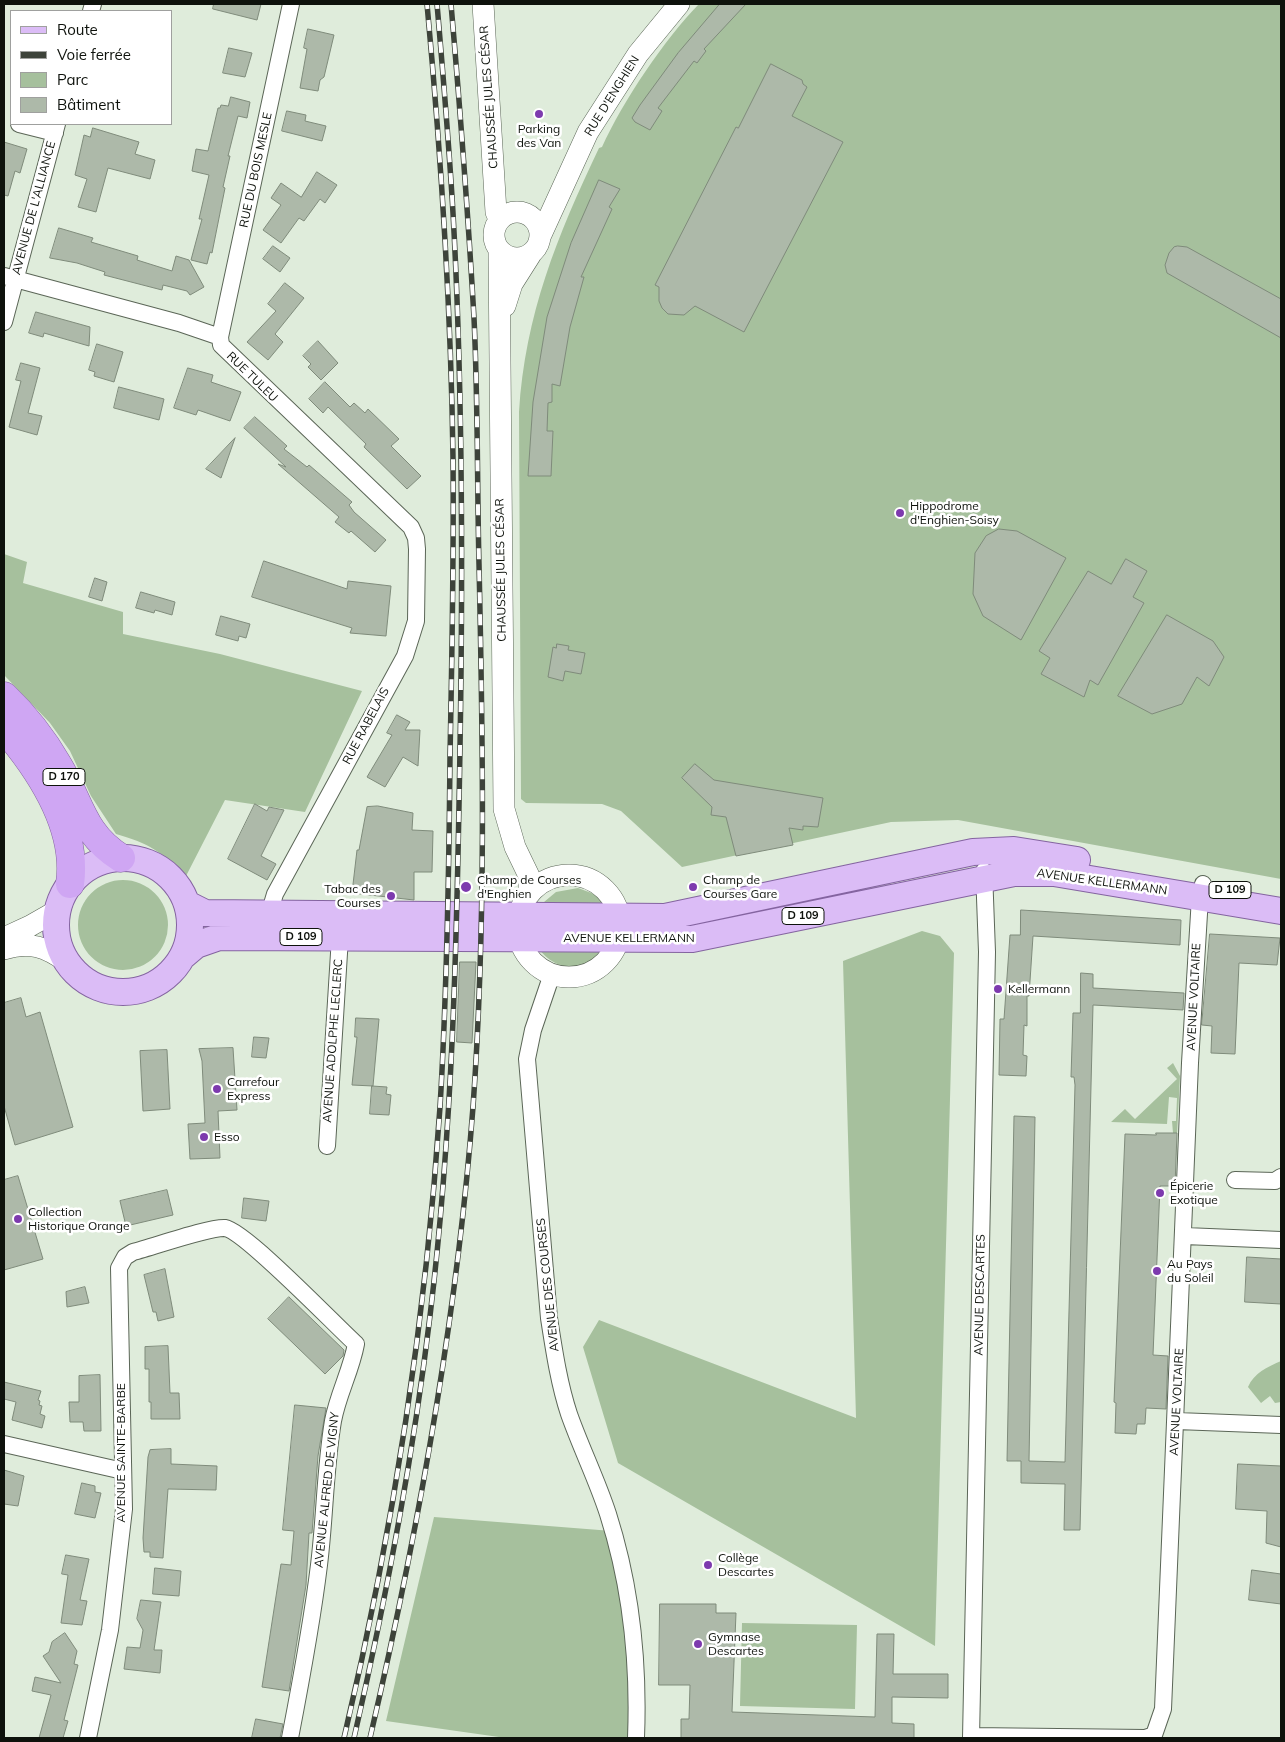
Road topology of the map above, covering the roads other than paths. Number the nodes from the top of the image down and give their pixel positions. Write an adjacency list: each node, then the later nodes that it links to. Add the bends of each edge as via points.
1 (291, 4): 15 (street, RUE DU BOIS MESLE)
2 (483, 4): 6 (street, CHAUSSÉE JULES CÉSAR)
3 (678, 4): 7 (street, RUE D'ENGHIEN, via 614,89 588,132)
4 (28, 125): 5 (street)
5 (56, 128): 12 (street, AVENUE DE L'ALLIANCE)
6 (495, 190): 8 (street); 9 (street, CHAUSSÉE JULES CÉSAR)
7 (558, 196): 8 (street); 10 (street, RUE D'ENGHIEN)
8 (525, 213): 9 (street, via 507,213); 10 (street, via 538,224)
9 (499, 219): 11 (street, via 493,236)
10 (535, 245): 11 (street, via 518,258); 14 (street, CHAUSSÉE JULES CÉSAR, via 512,284)
11 (499, 250): 14 (street, CHAUSSÉE JULES CÉSAR)
12 (10, 278): 13 (street, AVENUE DE L'ALLIANCE); 15 (street, RUE TULEU)
13 (4, 322)
14 (498, 331): 19 (street, CHAUSSÉE JULES CÉSAR)
15 (220, 337): 16 (street, RUE TULEU, via 222,348)
16 (411, 527): 30 (street, RUE RABELAIS, via 417,549 416,620 407,649 275,894)
17 (4, 696): 21 (highway, D 170, via 28,721 59,766 94,837)
18 (4, 728): 24 (highway, D 170, via 25,754 60,817 69,839 73,865)
19 (504, 809): 22 (street, CHAUSSÉE JULES CÉSAR, via 542,868); 31 (street, CHAUSSÉE JULES CÉSAR, via 515,847 529,876)
20 (981, 851): 23 (street, AVENUE DESCARTES); 25 (main road, AVENUE KELLERMANN / D 109, via 1030,852); 32 (main road, AVENUE KELLERMANN / D 109)
21 (121, 858): 24 (main road, via 93,865); 27 (main road, via 145,862 162,870 175,883)
22 (558, 876): 31 (street, via 545,881); 32 (street, via 582,876 599,884 612,898)
23 (985, 877): 25 (main road, AVENUE KELLERMANN / D 109, via 1014,872 1054,873); 32 (main road, AVENUE KELLERMANN / D 109, via 692,940); 49 (street, AVENUE DESCARTES, via 987,952)
24 (70, 884): 28 (main road)
25 (1202, 891): 26 (main road, AVENUE KELLERMANN / D 109); 29 (main road, AVENUE KELLERMANN / D 109); 42 (street, AVENUE VOLTAIRE, via 1190,1063)
26 (1281, 899)
27 (187, 904): 30 (main road, AVENUE KELLERMANN / D 109, via 205,914); 36 (main road, via 191,930)
28 (58, 910): 34 (street); 37 (main road, via 58,942)
29 (1281, 911)
30 (269, 914): 31 (main road, AVENUE KELLERMANN / D 109)
31 (522, 916): 32 (main road, AVENUE KELLERMANN / D 109); 33 (main road, AVENUE KELLERMANN / D 109); 38 (street, via 525,952 534,963)
32 (619, 928): 38 (street, via 613,952 602,965 587,974 571,977)
33 (340, 937): 36 (main road, AVENUE KELLERMANN / D 109, via 218,937 196,944); 39 (street, AVENUE ADOLPHE LECLERC)
34 (4, 938)
35 (4, 949): 37 (street, via 40,946)
36 (183, 956): 37 (main road, via 175,969 162,980 131,992 98,988)
37 (67, 962)
38 (552, 974): 52 (street, AVENUE DES COURSES, via 527,1059 549,1318 568,1412 604,1501 622,1570 634,1637)
39 (327, 1146)
40 (1281, 1177): 41 (street, via 1275,1181)
41 (1235, 1180)
42 (1185, 1236): 43 (street); 45 (street, AVENUE VOLTAIRE)
43 (1281, 1240)
44 (125, 1257): 48 (street, AVENUE SAINTE-BARBE, via 119,1268); 51 (street, AVENUE ALFRED DE VIGNY, via 133,1252 225,1228 249,1242 356,1344 338,1395 333,1423 316,1584)
45 (1177, 1421): 46 (street); 49 (street, AVENUE VOLTAIRE, via 1163,1709 1154,1735 1145,1738)
46 (1281, 1425)
47 (4, 1444): 48 (street)
48 (123, 1471): 50 (street, AVENUE SAINTE-BARBE, via 124,1509 110,1630)
49 (971, 1737)
50 (88, 1738)
51 (290, 1738)
52 (636, 1738)

